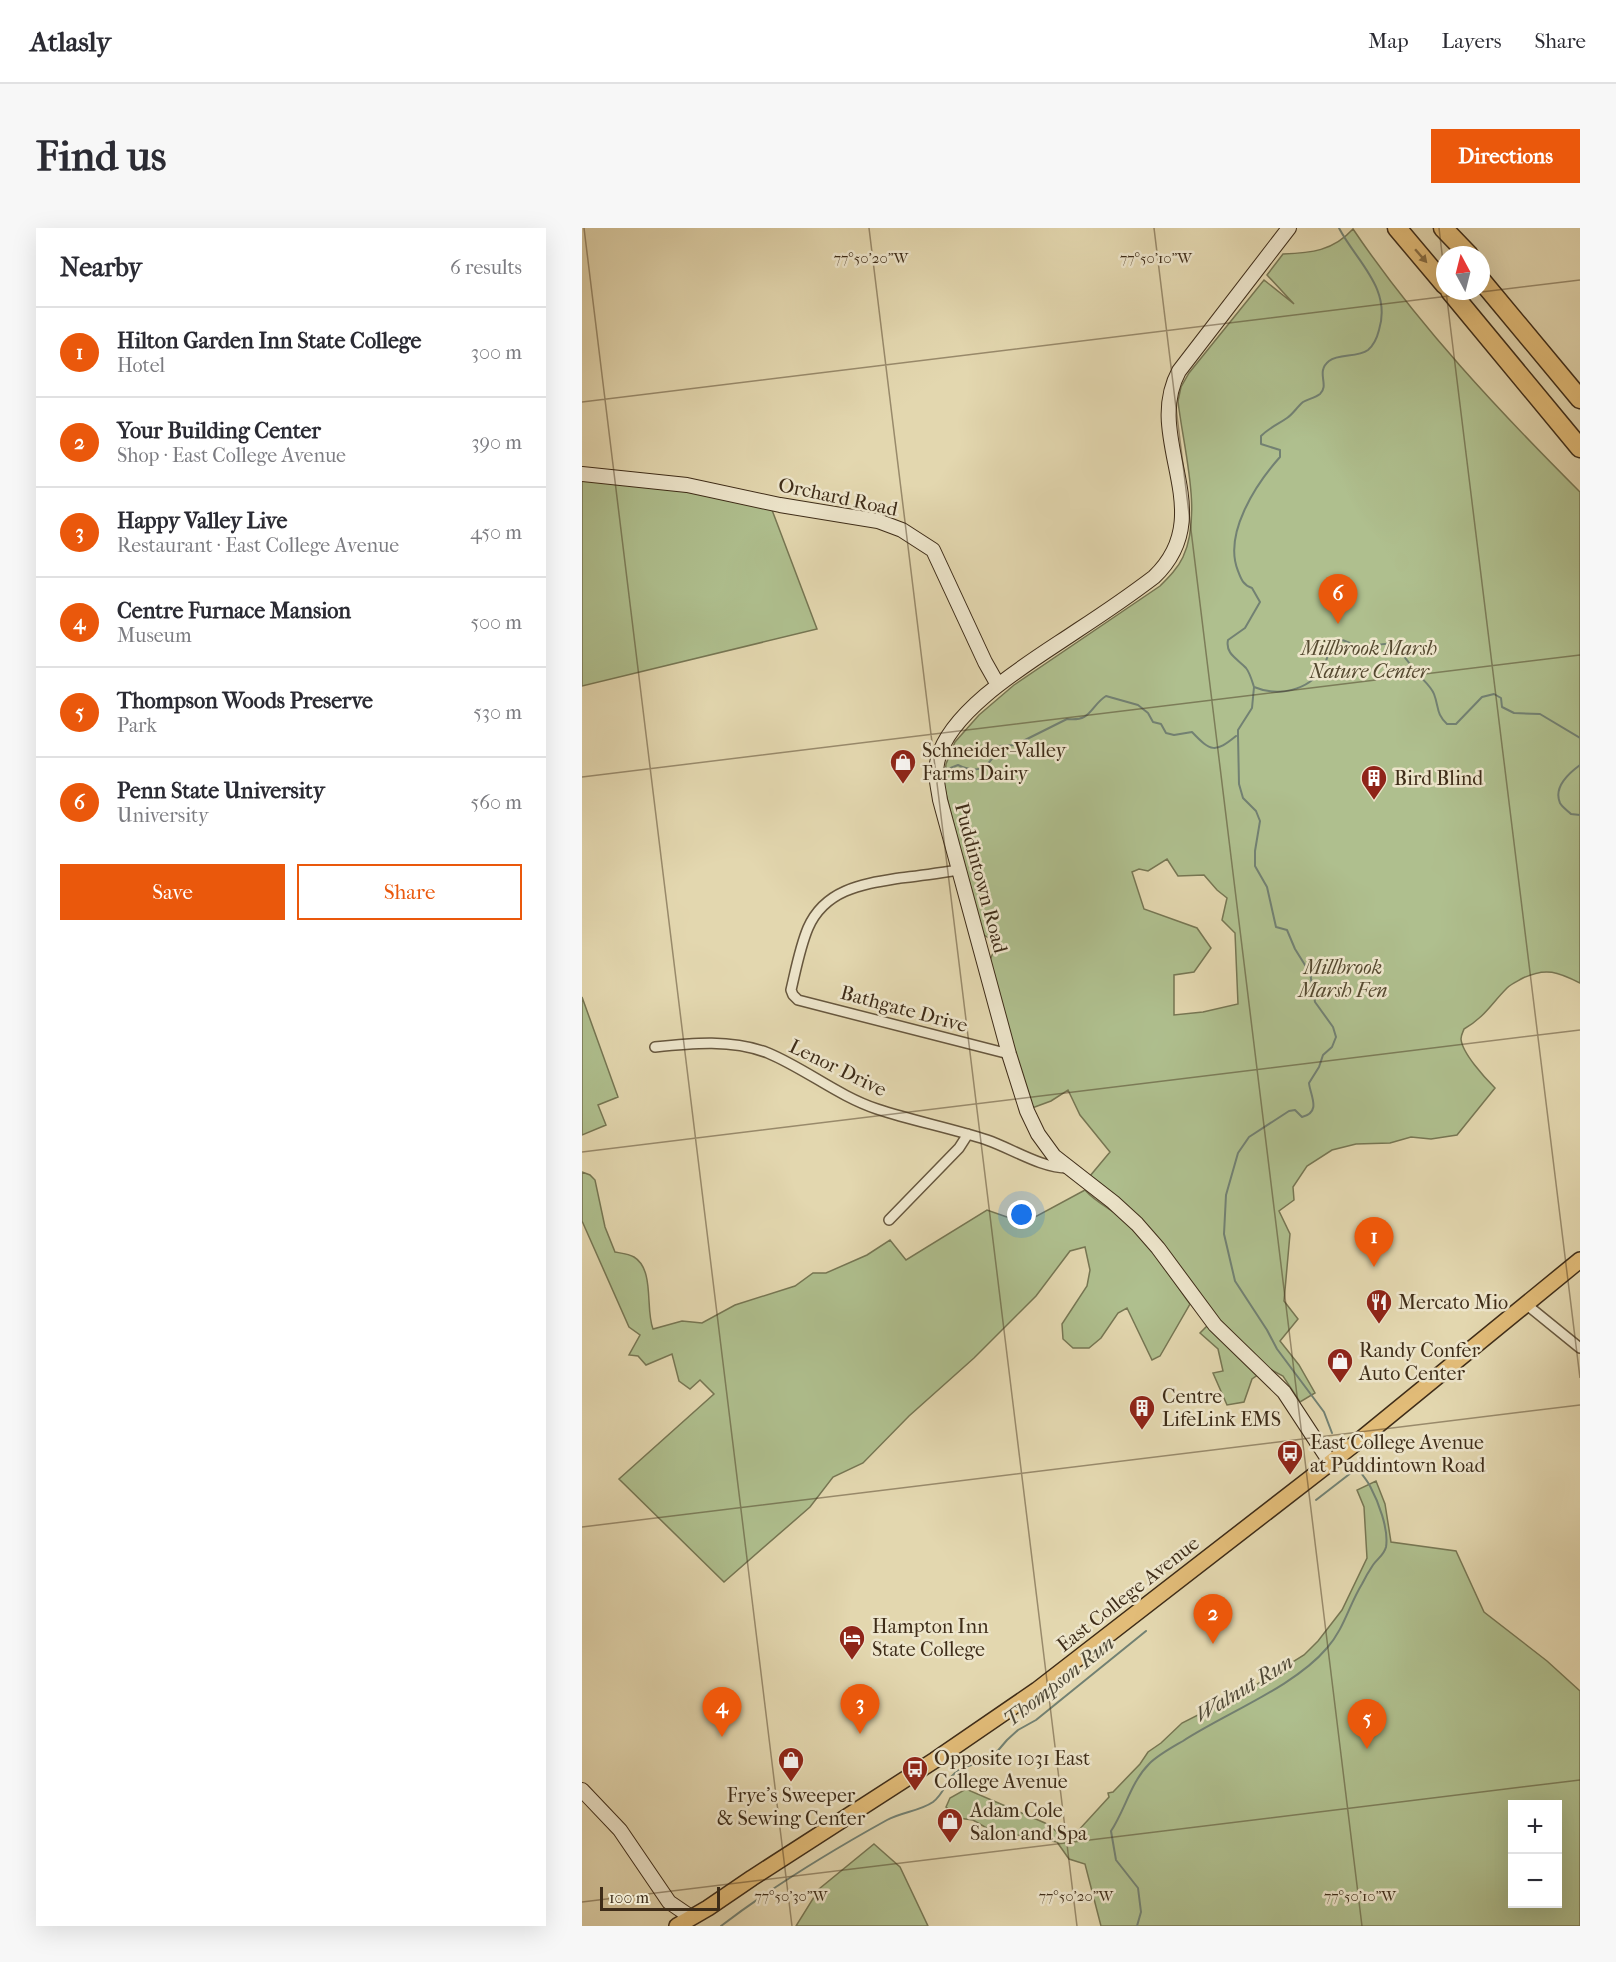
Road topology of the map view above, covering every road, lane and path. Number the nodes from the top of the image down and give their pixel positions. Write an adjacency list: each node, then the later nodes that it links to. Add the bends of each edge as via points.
1 (1289, 228): 16 (street, Puddintown Road, via 1179,371 1171,388 1169,412 1182,509 1180,538 1171,557 1154,577)
2 (1397, 228): 6 (highway, one-way to 6)
3 (1440, 228): 4 (highway); 5 (highway)
4 (1454, 246)
5 (1459, 246)
6 (1436, 274)
7 (1490, 280): 11 (highway)
8 (1490, 291): 12 (highway)
9 (1458, 300): 10 (highway)
10 (1495, 345): 13 (highway); 14 (highway)
11 (1580, 385)
12 (1580, 399)
13 (1580, 448)
14 (1580, 459)
15 (582, 474): 16 (street, Orchard Road, via 687,485 878,521 902,530 933,550)
16 (998, 685): 17 (street, Puddintown Road, via 956,727 938,758 940,800)
17 (959, 870): 19 (street, Puddintown Road); 19 (street, Bathgate Drive, via 863,884 831,898 809,927 791,990 798,1000)
18 (655, 1047): 20 (street, Lenor Drive, via 706,1043 766,1053 877,1109)
19 (1009, 1054): 21 (street, Puddintown Road, via 1038,1134 1049,1150)
20 (968, 1134): 21 (street, Lenor Drive, via 1044,1165); 22 (street, via 951,1157)
21 (1071, 1168): 26 (street, Puddintown Road, via 1151,1240 1215,1325 1284,1392)
22 (889, 1220)
23 (1580, 1260): 24 (main road, East College Avenue)
24 (1527, 1305): 25 (street); 26 (main road, East College Avenue)
25 (1580, 1348)
26 (1330, 1462): 28 (main road, East College Avenue, via 1037,1690)
27 (582, 1790): 28 (street, via 620,1830 669,1902)
28 (691, 1917): 29 (main road, East College Avenue)
29 (677, 1926)

